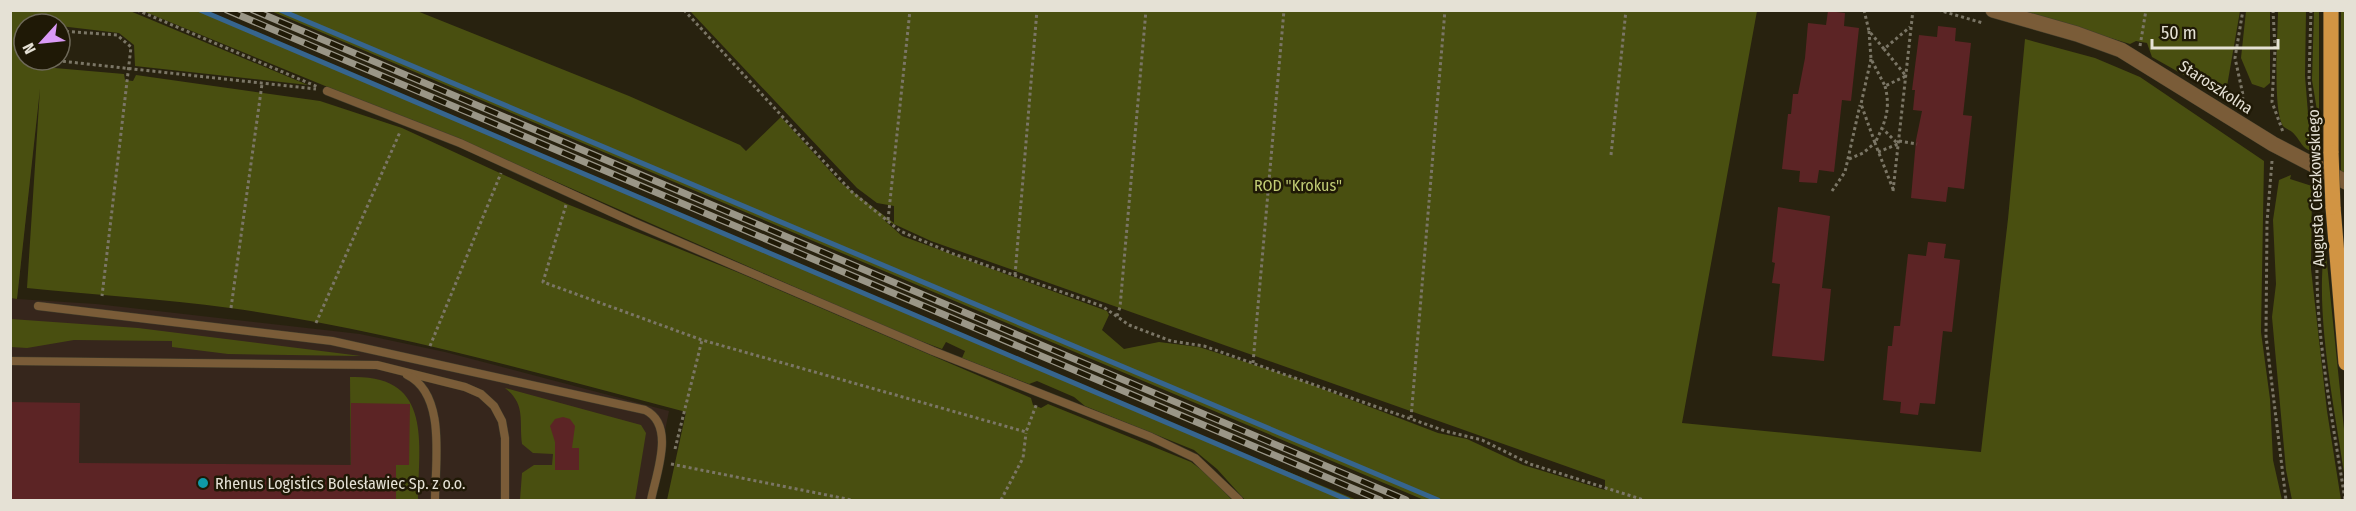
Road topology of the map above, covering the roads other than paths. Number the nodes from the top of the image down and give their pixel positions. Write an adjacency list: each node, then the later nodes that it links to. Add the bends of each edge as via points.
1 (2331, 10): 7 (main road, Augusta Cieszkowskiego, bridge, via 2333,207)
2 (1990, 17): 4 (street, Staroszkolna, via 2077,34 2137,59 2237,122 2273,151)
3 (327, 91): 12 (lane, via 933,351 1195,458)
4 (2346, 182)
5 (38, 306): 11 (lane, via 332,341 645,410 655,415 661,425 662,440)
6 (10, 362): 8 (lane, via 377,365)
7 (2346, 363)
8 (395, 369): 9 (lane, via 417,382 432,403); 10 (lane, via 465,387 494,406 505,438)
9 (435, 501)
10 (505, 501)
11 (651, 501)
12 (1239, 501)

